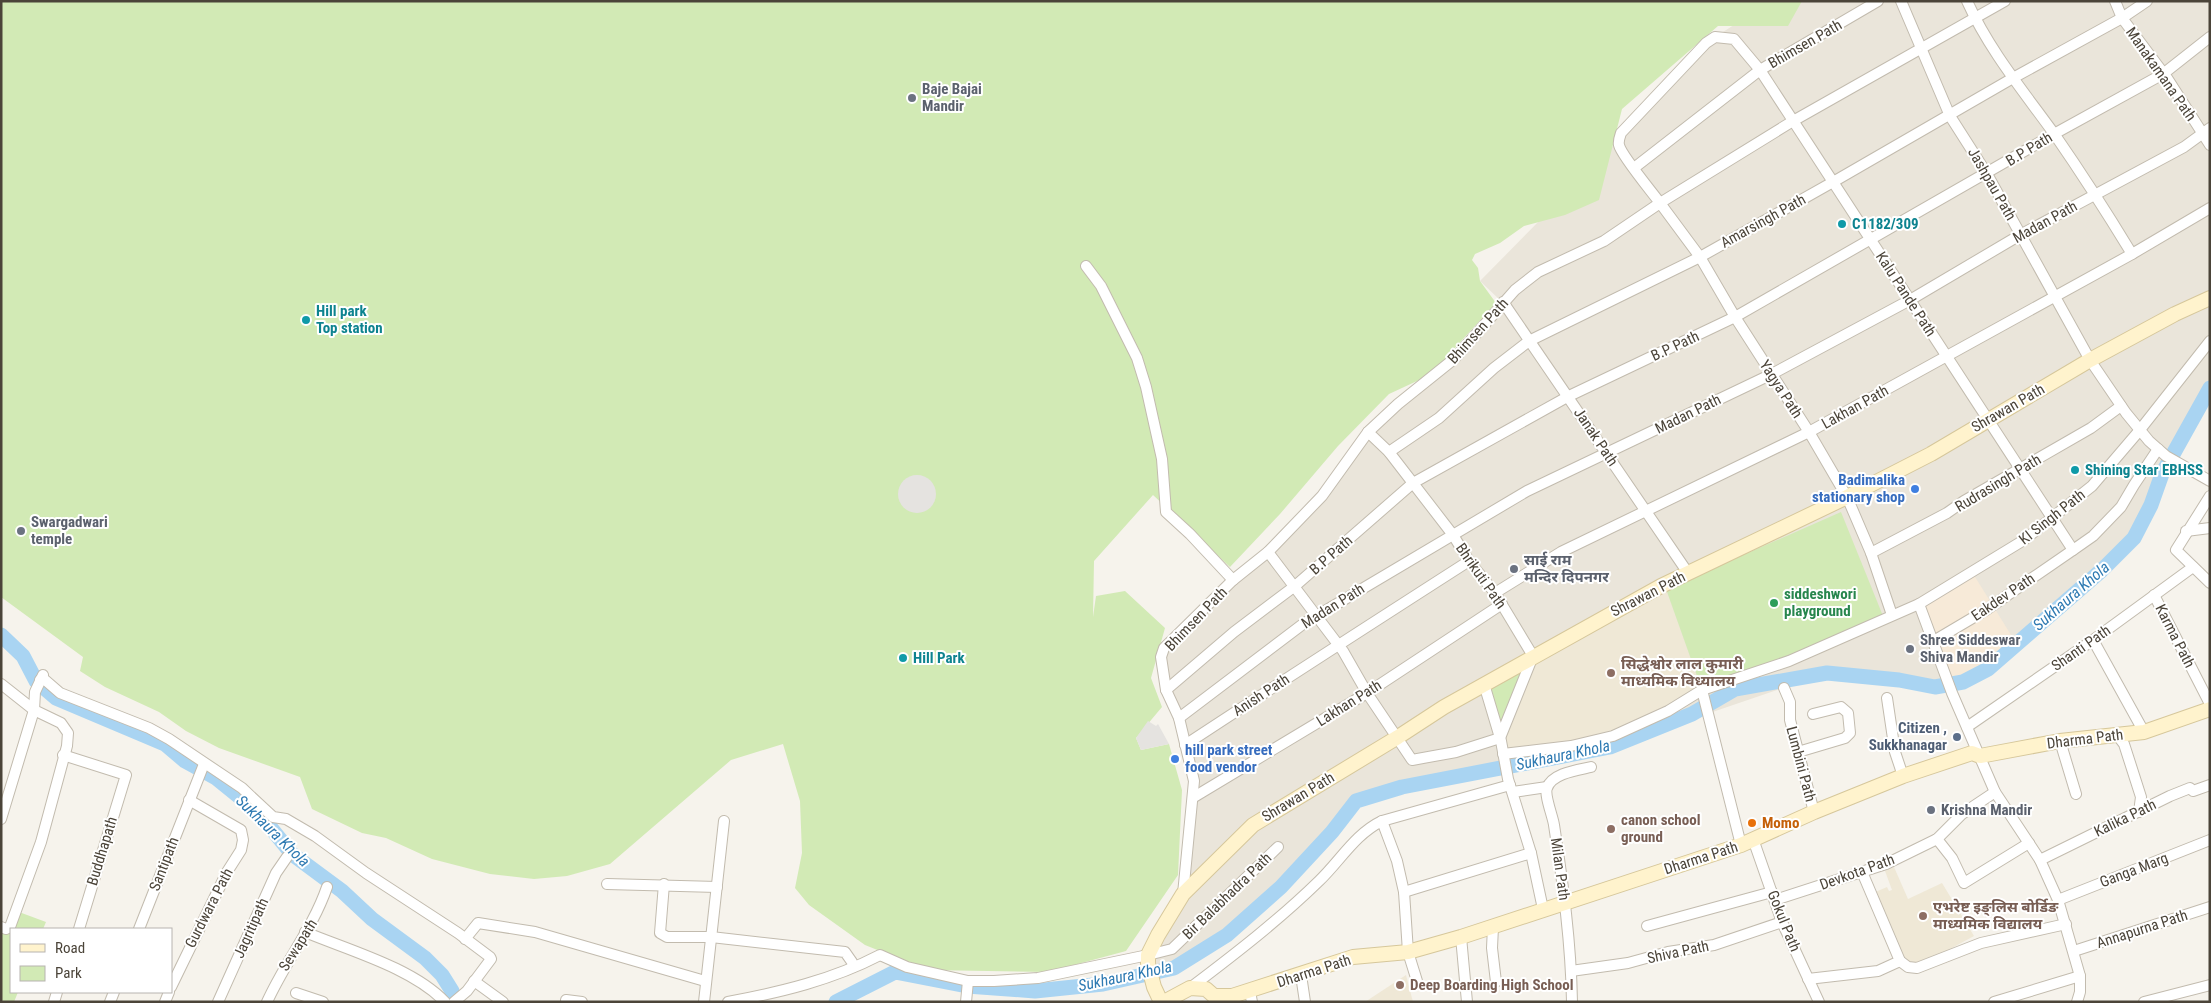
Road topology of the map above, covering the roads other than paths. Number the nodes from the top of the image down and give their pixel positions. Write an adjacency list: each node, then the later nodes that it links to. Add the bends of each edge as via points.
1 (1878, 1): 11 (street, Bhimsen Path)
2 (1901, 1): 10 (street, Jashpau Path)
3 (1967, 1): 7 (street)
4 (2005, 1): 7 (street)
5 (2115, 1): 8 (street, Manakamana Path)
6 (2147, 1): 8 (street, Amarsingh Path)
7 (1974, 17): 10 (street); 13 (street)
8 (2122, 18): 12 (street, Manakamana Path); 13 (street, Amarsingh Path)
9 (2210, 37): 12 (street, B.P Path)
10 (1920, 48): 14 (street, Jashpau Path); 15 (street)
11 (1760, 70): 15 (street, Kalu Pande Path); 19 (street); 19 (street, Bhimsen Path, via 1734,39 1715,37 1706,43 1622,133 1619,145)
12 (2163, 74): 16 (street, Manakamana Path); 17 (street, B.P Path)
13 (2012, 78): 14 (street, Amarsingh Path); 17 (street)
14 (1950, 116): 20 (street, Jashpau Path); 21 (street, Amarsingh Path)
15 (1793, 121): 21 (street, Kalu Pande Path); 23 (street)
16 (2206, 131): 18 (street, Manakamana Path); 22 (street, Madan Path, via 2184,147)
17 (2054, 134): 20 (street, B.P Path); 22 (street)
18 (2210, 146)
19 (1634, 168): 23 (street, Bhimsen Path)
20 (1988, 174): 25 (street, Jashpau Path); 26 (street, B.P Path)
21 (1833, 182): 26 (street, Kalu Pande Path); 28 (street, Amarsingh Path)
22 (2095, 194): 25 (street, Madan Path); 27 (street)
23 (1660, 203): 28 (street, Yagya Path); 33 (street, Bhimsen Path, via 1604,241 1538,272)
24 (2210, 208): 27 (street, Lakhan Path)
25 (2020, 234): 30 (street, Jashpau Path); 32 (street, Madan Path)
26 (1871, 240): 32 (street, Kalu Pande Path); 34 (street, B.P Path)
27 (2132, 254): 30 (street, Lakhan Path)
28 (1700, 257): 34 (street, Yagya Path); 35 (street, Amarsingh Path)
29 (1086, 266): 65 (street, via 1100,286 1139,366 1162,459 1166,512)
30 (2054, 297): 37 (street, Lakhan Path); 38 (street, Jashpau Path)
31 (2210, 298): 38 (street, Shrawan Path)
32 (1910, 300): 37 (street, Kalu Pande Path); 39 (street, Madan Path)
33 (1502, 302): 35 (street, Janak Path); 44 (street, Bhimsen Path, via 1454,359)
34 (1734, 318): 39 (street, Yagya Path); 40 (street, B.P Path)
35 (1529, 341): 40 (street, Janak Path); 46 (street, Amarsingh Path, via 1438,418)
36 (2210, 342): 43 (street, KI Singh Path)
37 (1946, 356): 42 (street, Kalu Pande Path); 45 (street, Lakhan Path)
38 (2090, 360): 41 (street, Jashpau Path); 42 (street, Shrawan Path)
39 (1772, 374): 45 (street, Yagya Path); 48 (street, Madan Path)
40 (1569, 396): 48 (street, Janak Path); 51 (street, B.P Path)
41 (2121, 406): 43 (street, Jashpau Path); 49 (street, Rudrasingh Path, via 2091,428)
42 (1987, 419): 49 (street, Kalu Pande Path); 52 (street, Shrawan Path, via 1931,454)
43 (2139, 430): 47 (street, Jashpau Path); 55 (street, KI Singh Path, via 2092,486)
44 (1368, 432): 46 (street, Bhrikuti Path); 60 (street, Bhimsen Path, via 1322,496)
45 (1809, 432): 52 (street, Yagya Path); 54 (street, Lakhan Path)
46 (1389, 452): 51 (street, Bhrikuti Path)
47 (2162, 453): 50 (street, Jashpau Path); 59 (street, Eakdev Path, via 2134,485 2121,507 2093,536)
48 (1606, 454): 54 (street, Janak Path); 58 (street, Madan Path, via 1527,491)
49 (2021, 468): 55 (street, Kalu Pande Path); 61 (street, Rudrasingh Path, via 1947,513)
50 (2210, 481)
51 (1413, 483): 58 (street, Bhrikuti Path); 67 (street, B.P Path)
52 (1847, 496): 61 (street, Yagya Path); 64 (street, Shrawan Path)
53 (2210, 496): 57 (street)
54 (1646, 510): 64 (street, Janak Path); 68 (street, Lakhan Path, via 1561,552)
55 (2052, 518): 59 (street); 71 (street, KI Singh Path, via 2024,540)
56 (2210, 528): 57 (street)
57 (2186, 531): 63 (street, via 2176,550)
58 (1453, 535): 62 (street, Bhrikuti Path); 73 (street, Madan Path)
59 (2073, 550): 75 (street, Eakdev Path, via 1986,610)
60 (1268, 552): 65 (street, Bhimsen Path); 67 (street)
61 (1871, 553): 72 (street, Yagya Path)
62 (1469, 561): 68 (street, Bhrikuti Path); 76 (street, Anish Path)
63 (2193, 567): 66 (street); 69 (street, Shanti Path)
64 (1688, 573): 77 (street, Shrawan Path)
65 (1233, 580): 81 (street, Bhimsen Path, via 1164,648 1161,657)
66 (2210, 583)
67 (1295, 586): 73 (street); 81 (street, B.P Path)
68 (1495, 593): 70 (street, Bhrikuti Path)
69 (2154, 595): 74 (street, Shanti Path); 85 (street, Karma Path)
70 (1502, 604): 77 (street, Bhrikuti Path); 82 (street, Lakhan Path)
71 (1919, 604): 72 (street, KI Singh Path); 75 (street)
72 (1892, 615): 83 (street, KI Singh Path)
73 (1316, 617): 76 (street); 89 (street, Madan Path)
74 (2093, 640): 90 (street, Shanti Path); 91 (street)
75 (1932, 642): 90 (street)
76 (1337, 644): 82 (street); 96 (street, Anish Path)
77 (1534, 656): 79 (street, Shrawan Path); 94 (street)
78 (1, 684): 87 (street)
79 (1484, 684): 93 (street, Shrawan Path); 94 (street)
80 (1784, 688): 97 (street, Lumbini Path, via 1790,702 1790,720)
81 (1166, 690): 89 (street, Bhimsen Path)
82 (1367, 693): 93 (street); 109 (street, Lakhan Path)
83 (1703, 694): 98 (street, KI Singh Path, via 1613,736 1571,746); 118 (street, Gokul Path)
84 (1887, 698): 103 (street, via 1895,752)
85 (2210, 704)
86 (2210, 709): 91 (street, Dharma Path)
87 (34, 710): 99 (street, via 61,723 68,733); 101 (street, via 35,692 42,678 60,693 150,728); 113 (street)
88 (1813, 714): 97 (street, via 1841,707 1848,713 1852,730 1845,738)
89 (1179, 718): 96 (street, Bhimsen Path)
90 (1968, 727): 100 (street)
91 (2144, 732): 92 (street, Dharma Path)
92 (2117, 735): 95 (street, Dharma Path); 112 (street, via 2124,744 2141,797)
93 (1398, 737): 94 (street, via 1412,760 1456,752); 130 (street, Shrawan Path, via 1253,825)
94 (1500, 738): 98 (street)
95 (2060, 741): 100 (street, Dharma Path); 108 (street)
96 (1186, 745): 109 (street, Bhimsen Path)
97 (1798, 752): 111 (street, Lumbini Path)
98 (1503, 754): 104 (street)
99 (63, 755): 139 (street, via 38,852 10,926 6,929); 141 (street, Buddhapath, via 125,773)
100 (1980, 756): 103 (street, Dharma Path, via 1972,753); 107 (street)
101 (204, 764): 110 (street, Santipath); 146 (street, via 242,788 273,817 286,819 316,836)
102 (1591, 768): 106 (street, via 1567,772)
103 (1903, 776): 111 (street, Dharma Path)
104 (1511, 785): 106 (street); 115 (street); 121 (street)
105 (2210, 785): 112 (street, Kalika Path, via 2193,792 2190,788)
106 (1547, 787): 133 (street, Milan Path)
107 (1995, 792): 116 (street, Devkota Path, via 1962,814); 119 (street)
108 (2076, 794)
109 (1194, 797): 130 (street, Bhimsen Path)
110 (189, 800): 142 (street, Santipath); 162 (street, Gurdwara Path, via 242,830 243,840 241,850)
111 (1814, 812): 118 (street, Dharma Path)
112 (2138, 812): 123 (street, Kalika Path)
113 (1, 819)
114 (724, 821): 128 (street)
115 (1382, 821): 129 (street); 163 (street, via 1367,828 1320,880 1268,927)
116 (1937, 839): 119 (street, via 1952,858 1964,883); 124 (street, Devkota Path)
117 (2210, 840): 132 (street, Ganga Marg)
118 (1747, 842): 131 (street, Gokul Path); 133 (street, Dharma Path)
119 (2029, 843): 123 (street)
120 (1278, 847): 149 (street, Bir Balabhadra Path, via 1172,948)
121 (1531, 853): 129 (street); 135 (street)
122 (287, 857): 168 (street, Jagritipath, via 276,872)
123 (2040, 860): 132 (street)
124 (1862, 872): 131 (street, Devkota Path); 150 (street)
125 (607, 884): 126 (street)
126 (664, 884): 128 (street); 144 (street, via 660,933)
127 (327, 887): 143 (street, Sewapath, via 319,911)
128 (717, 887): 144 (street)
129 (1404, 892): 148 (street)
130 (1183, 894): 149 (street, Shrawan Path, via 1158,935)
131 (1774, 896): 136 (street, Gokul Path); 138 (street, Devkota Path)
132 (2058, 900): 137 (street)
133 (1565, 902): 135 (street, Dharma Path); 152 (street, Milan Path)
134 (2210, 908): 147 (street, Annapurna Path)
135 (1543, 909): 140 (street, Dharma Path)
136 (1782, 922): 152 (street, Shiva Path, via 1714,945); 155 (street, Gokul Path)
137 (2066, 924): 147 (street); 150 (street, via 1986,941 1917,968 1908,967)
138 (1647, 926)
139 (1, 927)
140 (1493, 927): 145 (street, Dharma Path); 160 (street)
141 (79, 928)
142 (139, 928)
143 (305, 932): 169 (street, Sewapath, via 280,972); 171 (street, via 414,978)
144 (711, 937): 151 (street, via 844,952); 156 (street)
145 (1461, 938): 148 (street, Dharma Path); 180 (street)
146 (466, 939): 156 (street, via 478,922 535,932); 159 (street, via 491,958)
147 (2074, 951): 154 (street)
148 (1408, 952): 153 (street, Dharma Path, via 1353,957); 158 (street)
149 (1148, 959): 157 (street, Bir Balabhadra Path, via 1038,978); 178 (street, via 1154,987)
150 (1900, 961): 155 (street, via 1878,971)
151 (853, 967): 157 (street, Bir Balabhadra Path, via 880,955 907,966); 176 (street, Bir Balabhadra Path, via 792,990)
152 (1571, 971): 181 (street, Milan Path)
153 (1301, 975): 165 (street, Dharma Path); 179 (street)
154 (2080, 976): 183 (street); 184 (street)
155 (1808, 979): 182 (street, Gokul Path)
156 (705, 981): 175 (street)
157 (968, 981): 177 (street)
158 (1417, 981)
159 (474, 982): 172 (street); 173 (street)
160 (1496, 982)
161 (2210, 984): 185 (street)
162 (172, 985)
163 (1190, 988): 166 (street, Dharma Path, via 1206,989); 178 (street)
164 (296, 993): 170 (street)
165 (1251, 997): 166 (street, Dharma Path)
166 (1214, 999)
167 (566, 1000): 174 (street)
168 (218, 1002)
169 (267, 1002)
170 (323, 1002)
171 (445, 1002)
172 (454, 1002)
173 (503, 1002)
174 (582, 1002)
175 (704, 1002)
176 (728, 1002)
177 (966, 1002)
178 (1163, 1002)
179 (1305, 1002)
180 (1467, 1002)
181 (1572, 1002)
182 (1819, 1002)
183 (1994, 1002)
184 (2077, 1002)
185 (2144, 1002)

